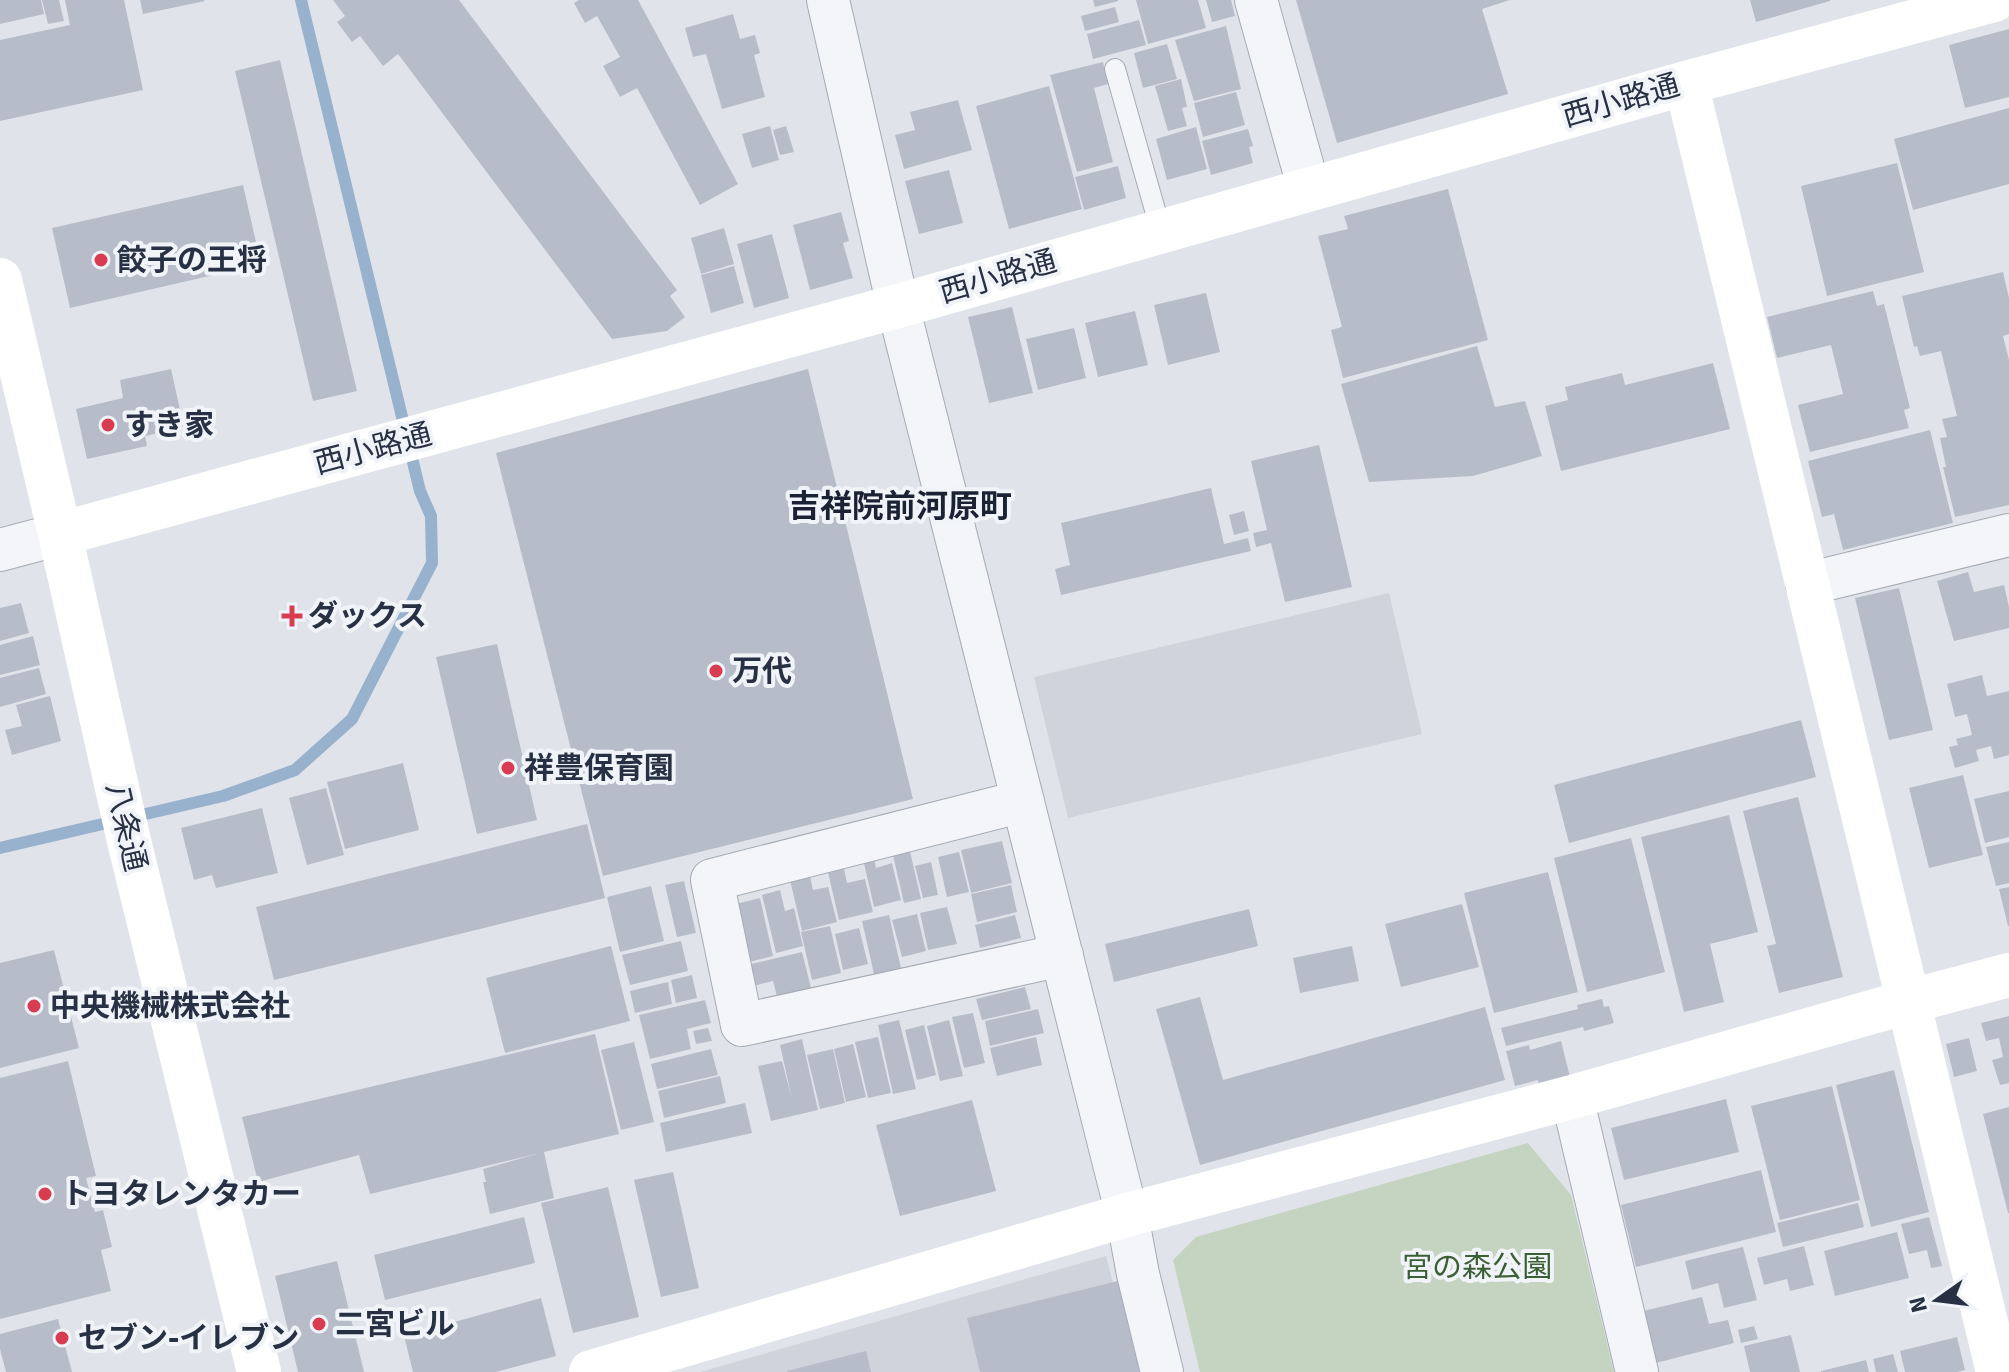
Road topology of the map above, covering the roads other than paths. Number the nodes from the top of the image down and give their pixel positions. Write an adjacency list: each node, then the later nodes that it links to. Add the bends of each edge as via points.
1 (828, 0): 9 (street)
2 (1256, 0): 6 (street)
3 (1994, 0): 5 (street, 西小路通)
4 (1115, 69): 7 (lane)
5 (1686, 83): 6 (street, 西小路通); 13 (street)
6 (1309, 189): 7 (street, 西小路通)
7 (1161, 231): 9 (street, 西小路通)
8 (0, 280): 10 (street, 八条通)
9 (898, 306): 10 (street, 西小路通); 14 (street)
10 (60, 534): 12 (street, 西小路通); 20 (street, 八条通)
11 (2009, 535): 13 (street)
12 (0, 550)
13 (1807, 584): 17 (street)
14 (1023, 801): 15 (street); 15 (street, via 712,880 742,1025)
15 (1062, 955): 19 (street)
16 (2009, 975): 17 (street)
17 (1907, 1002): 18 (street); 24 (street)
18 (1572, 1097): 19 (street); 23 (street)
19 (1127, 1215): 21 (street); 22 (street)
20 (259, 1372)
21 (591, 1372)
22 (1162, 1372)
23 (1637, 1372)
24 (1998, 1372)

